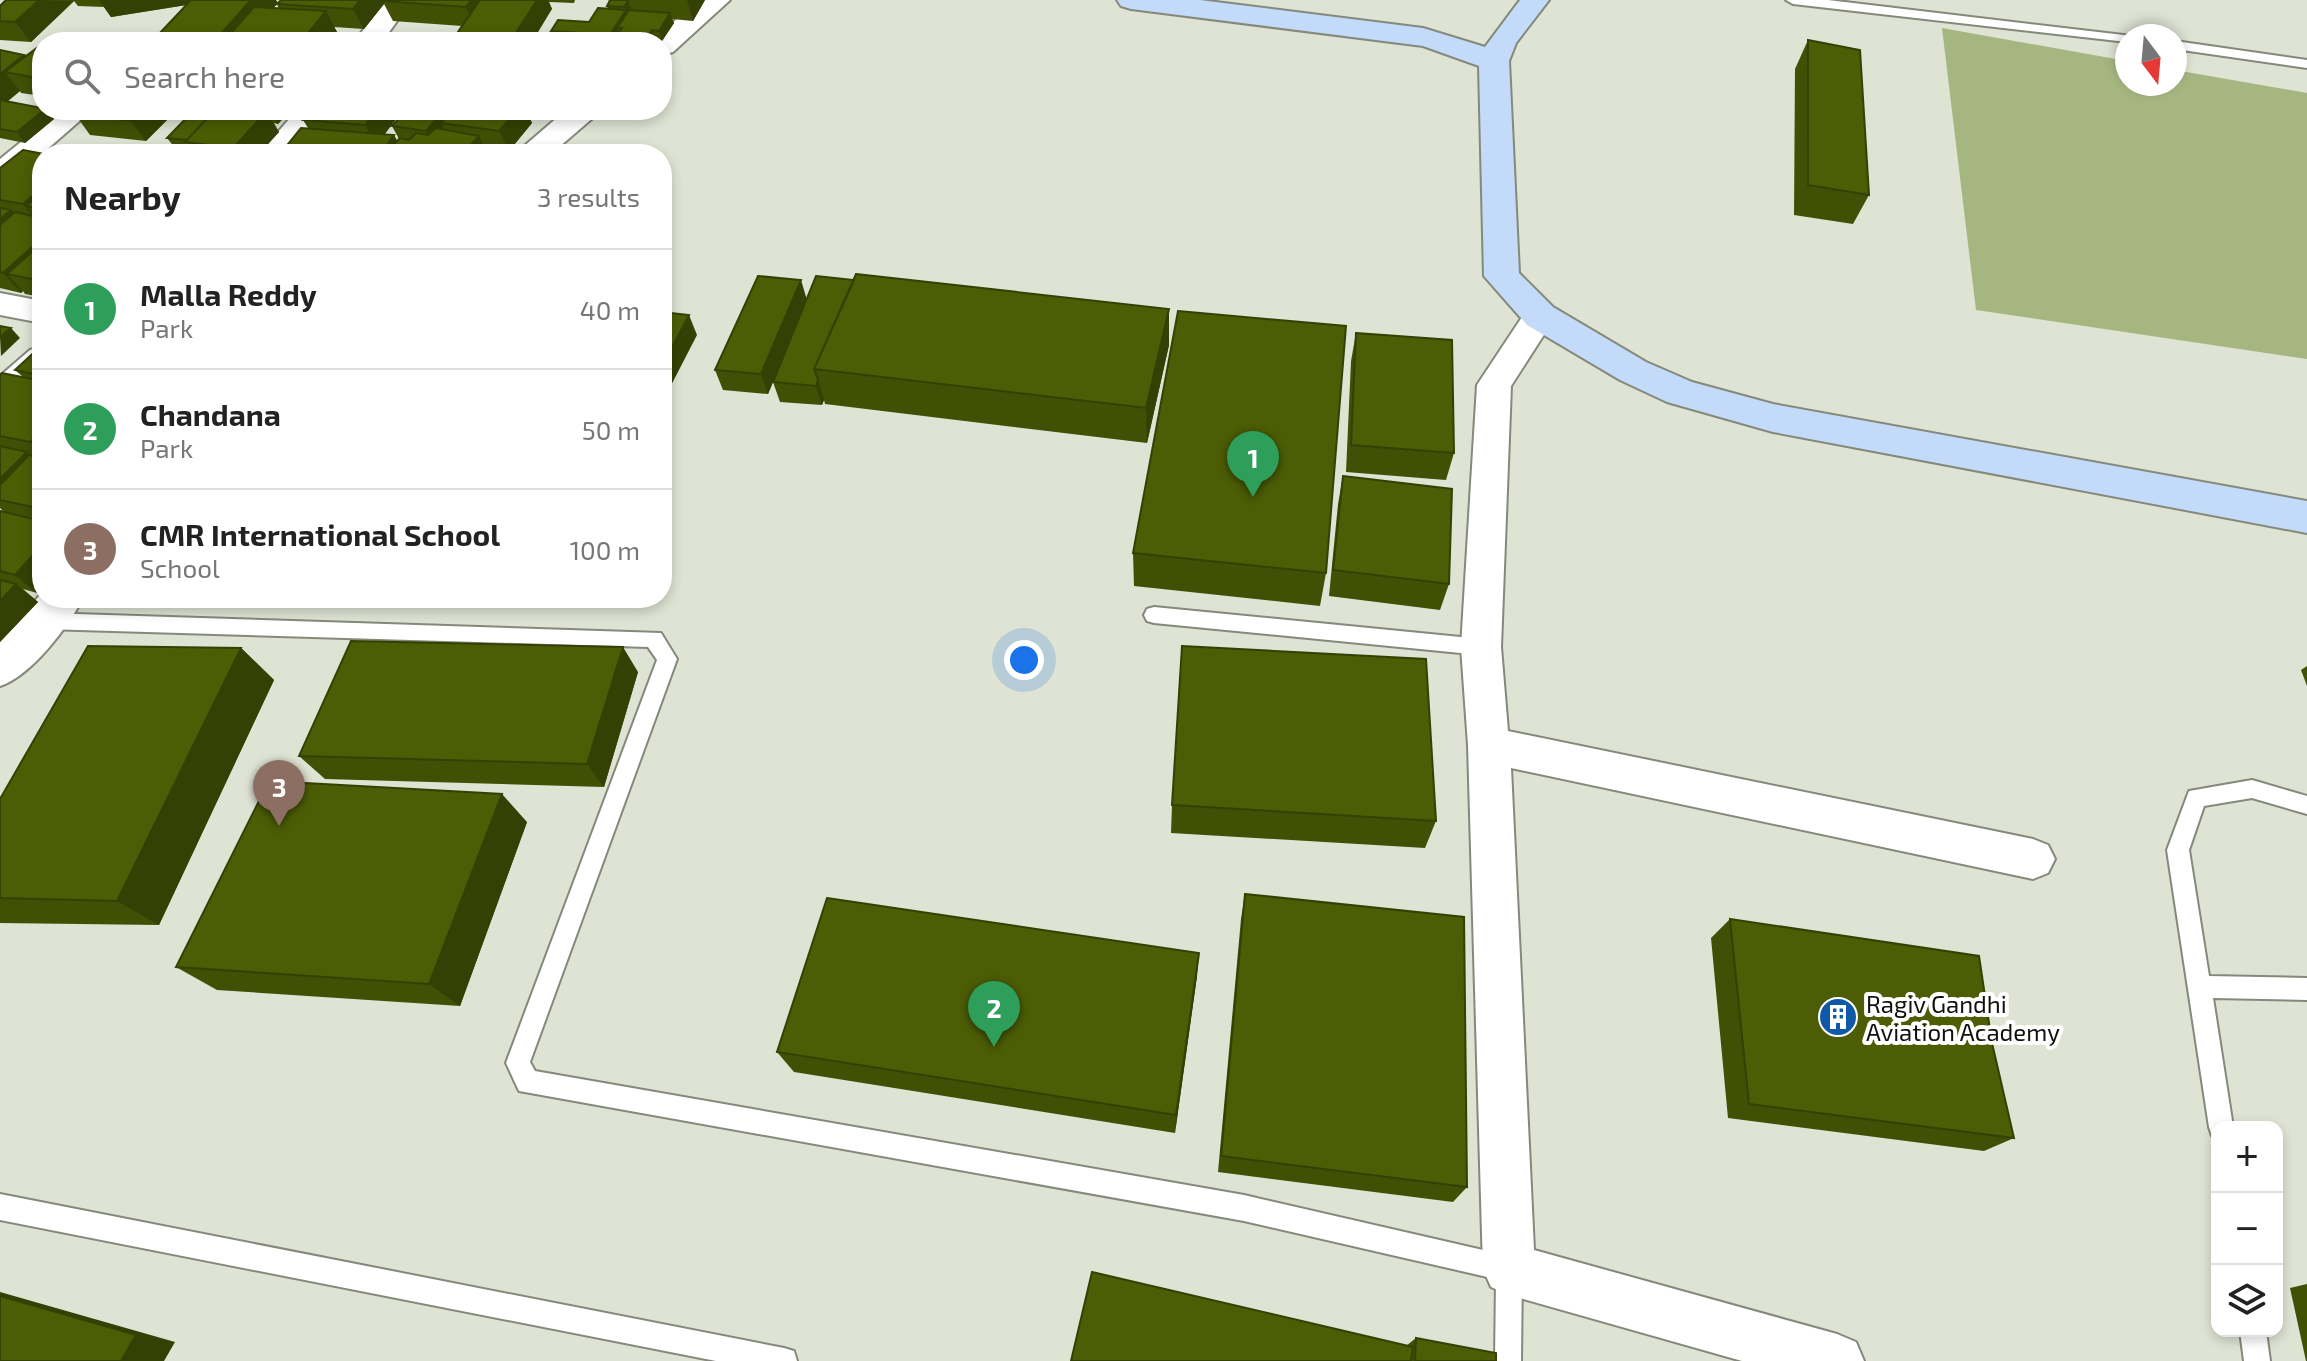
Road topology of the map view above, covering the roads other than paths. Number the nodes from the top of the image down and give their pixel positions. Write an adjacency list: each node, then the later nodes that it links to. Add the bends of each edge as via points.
1 (399, 0): 7 (street)
2 (716, 0): 8 (street)
3 (1131, 0): 11 (main road)
4 (1204, 0): 11 (main road)
5 (1535, 0): 11 (main road)
6 (1793, 0): 9 (lane)
7 (375, 32)
8 (672, 37)
9 (2115, 37)
10 (2187, 47): 12 (lane)
11 (1498, 51): 23 (main road, via 1502,276)
12 (2307, 64)
13 (68, 120): 16 (street)
14 (304, 120): 17 (street)
15 (574, 120): 18 (street)
16 (45, 144)
17 (283, 144)
18 (544, 144)
19 (32, 156): 20 (street)
20 (0, 174)
21 (0, 304): 22 (street)
22 (32, 310)
23 (1540, 316): 26 (main road, via 1680,392 1773,418); 29 (street, via 1494,385)
24 (32, 367): 25 (street)
25 (0, 395)
26 (2307, 517)
27 (54, 610): 30 (street); 38 (lane, via 654,639 667,659 518,1063 528,1082 1244,1208)
28 (1154, 615): 29 (lane)
29 (1481, 647): 31 (street)
30 (0, 668)
31 (1489, 745): 33 (street); 38 (street)
32 (2307, 805): 34 (lane, via 2252,789 2196,798 2178,850)
33 (2033, 859)
34 (2199, 987): 35 (lane); 36 (lane)
35 (2307, 989)
36 (2220, 1121)
37 (0, 1207): 40 (lane)
38 (1509, 1269): 41 (lane); 42 (street)
39 (2254, 1337): 43 (lane)
40 (784, 1361)
41 (1508, 1361)
42 (1837, 1361)
43 (2257, 1361)

